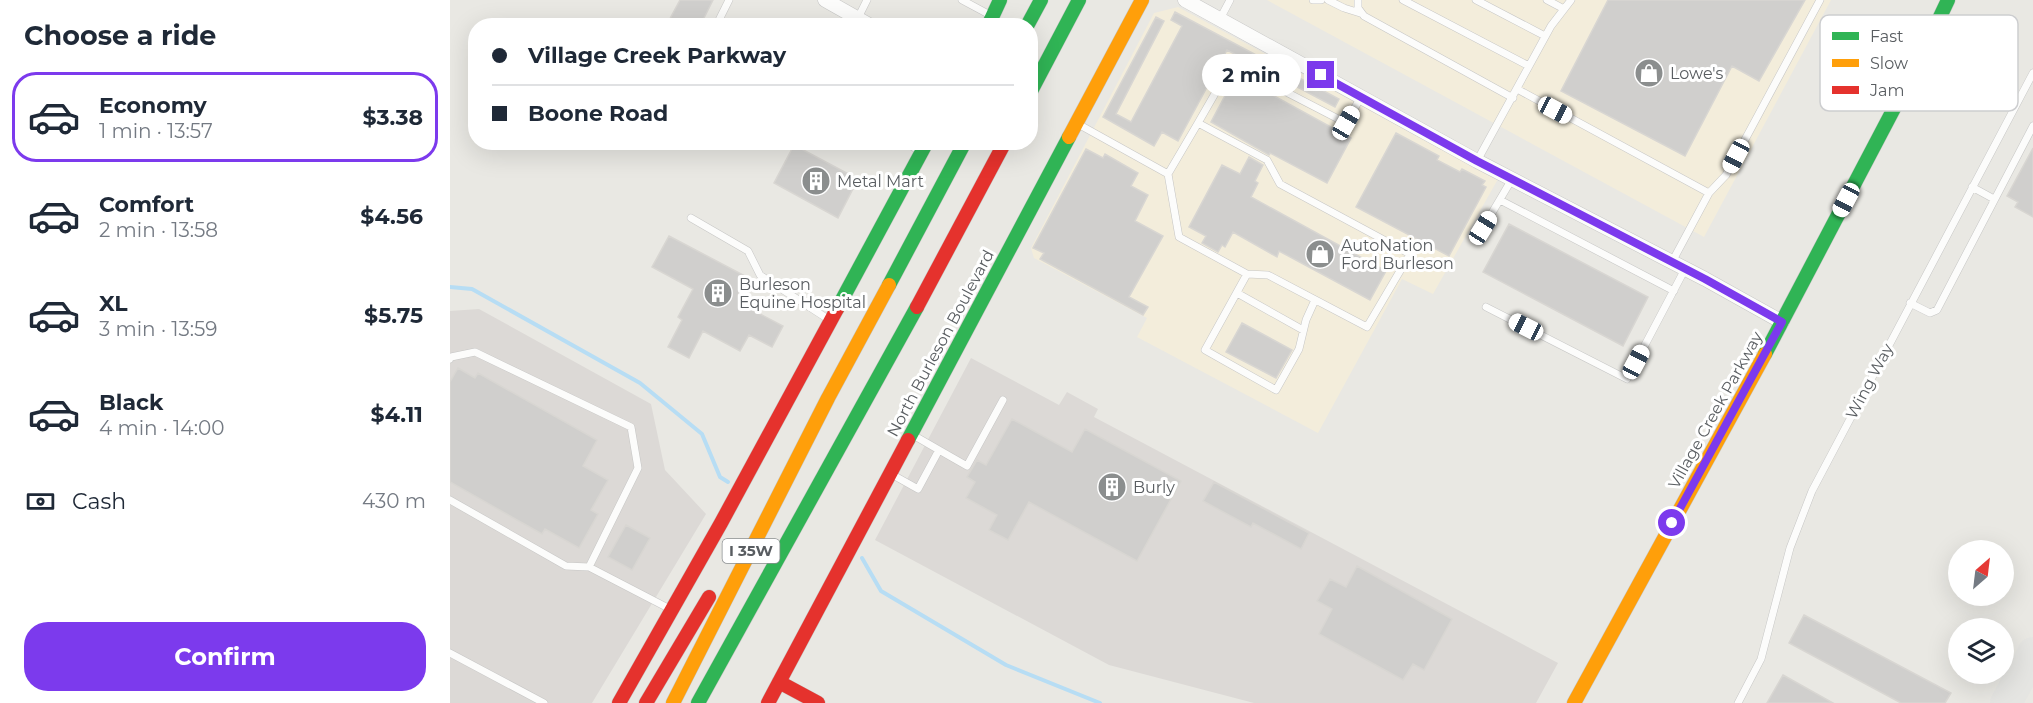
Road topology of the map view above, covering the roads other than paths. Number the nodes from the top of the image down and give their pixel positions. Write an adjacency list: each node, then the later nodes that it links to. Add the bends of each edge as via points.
1 (729, 0): 25 (lane)
2 (825, 0): 26 (street)
3 (867, 0): 26 (lane)
4 (962, 0): 27 (lane)
5 (1000, 0): 28 (main road)
6 (1035, 0): 29 (main road)
7 (1041, 0): 30 (main road)
8 (1079, 0): 35 (main road)
9 (1142, 0): 44 (main road, North Burleson Boulevard)
10 (1185, 0): 31 (street)
11 (1230, 0): 31 (lane)
12 (1313, 0): 13 (lane)
13 (1321, 0)
14 (1328, 0): 23 (lane)
15 (1358, 0): 23 (lane)
16 (1403, 0): 33 (lane)
17 (1476, 0): 32 (lane)
18 (1546, 0): 22 (lane)
19 (1570, 0): 22 (lane)
20 (1820, 0): 54 (lane, via 1726,175)
21 (1948, 0): 24 (main road, Village Creek Parkway)
22 (1564, 9): 32 (lane)
23 (1360, 13): 40 (lane)
24 (1941, 15)
25 (720, 18)
26 (858, 18)
27 (986, 18)
28 (991, 18)
29 (1029, 18)
30 (1031, 18)
31 (1220, 19): 39 (street)
32 (1545, 36): 33 (lane)
33 (1529, 66): 37 (lane)
34 (2033, 73): 36 (lane, Wing Way)
35 (1038, 78)
36 (2025, 88): 38 (lane); 41 (lane, Wing Way)
37 (1517, 89): 40 (lane); 54 (lane)
38 (2033, 93)
39 (1361, 97): 45 (lane, via 1346,123 1232,64); 50 (street)
40 (1513, 98): 50 (lane)
41 (2018, 101)
42 (1893, 111): 68 (main road, Village Creek Parkway)
43 (2013, 111): 53 (lane, Wing Way)
44 (1076, 123): 51 (lane); 74 (main road, North Burleson Boulevard)
45 (1198, 123): 51 (lane); 64 (lane, via 1267,160 1280,184 1410,254 1367,327)
46 (2033, 126): 56 (lane)
47 (923, 150): 67 (main road)
48 (961, 150): 71 (main road, I 35W)
49 (1001, 150): 73 (main road, I 35W)
50 (1477, 161): 52 (street)
51 (1168, 174): 61 (lane, via 1179,237)
52 (1512, 179): 55 (lane); 59 (street)
53 (1972, 187): 56 (lane); 65 (lane, Wing Way)
54 (1708, 193): 59 (lane)
55 (1500, 200): 58 (lane); 62 (lane)
56 (1994, 200): 65 (lane, via 1937,310 1930,313)
57 (691, 219): 67 (lane, via 748,251 760,275)
58 (1483, 228)
59 (1672, 262): 60 (street)
60 (1685, 269): 62 (lane); 68 (street)
61 (1247, 274): 63 (lane); 64 (lane, via 1268,275)
62 (1674, 291): 66 (lane, via 1627,379)
63 (1237, 293): 69 (lane); 69 (lane, via 1204,350 1276,390 1299,349)
64 (1315, 300): 69 (lane)
65 (1910, 303): 93 (lane, Wing Way, via 1812,491 1790,548 1761,659)
66 (1486, 307)
67 (831, 321): 81 (main road)
68 (1782, 322): 92 (main road, Village Creek Parkway)
69 (1303, 330)
70 (450, 359): 79 (lane, via 475,352 631,427 638,468)
71 (828, 398): 78 (main road, via 813,407); 88 (main road, I 35W)
72 (1003, 400): 75 (lane, via 967,466)
73 (858, 413): 82 (main road, via 827,493); 89 (main road, I 35W)
74 (910, 434): 75 (lane); 76 (main road, North Burleson Boulevard)
75 (939, 450): 76 (lane, via 918,489)
76 (890, 473): 84 (main road, North Burleson Boulevard)
77 (450, 500): 79 (lane, via 566,566)
78 (746, 530)
79 (589, 567): 81 (lane)
80 (717, 581): 87 (main road)
81 (672, 611): 86 (main road)
82 (753, 632)
83 (450, 653): 85 (lane)
84 (779, 682): 90 (main road, North Burleson Boulevard); 91 (main road)
85 (544, 703)
86 (619, 703)
87 (646, 703)
88 (673, 703)
89 (698, 703)
90 (768, 703)
91 (818, 703)
92 (1574, 703)
93 (1738, 703)

